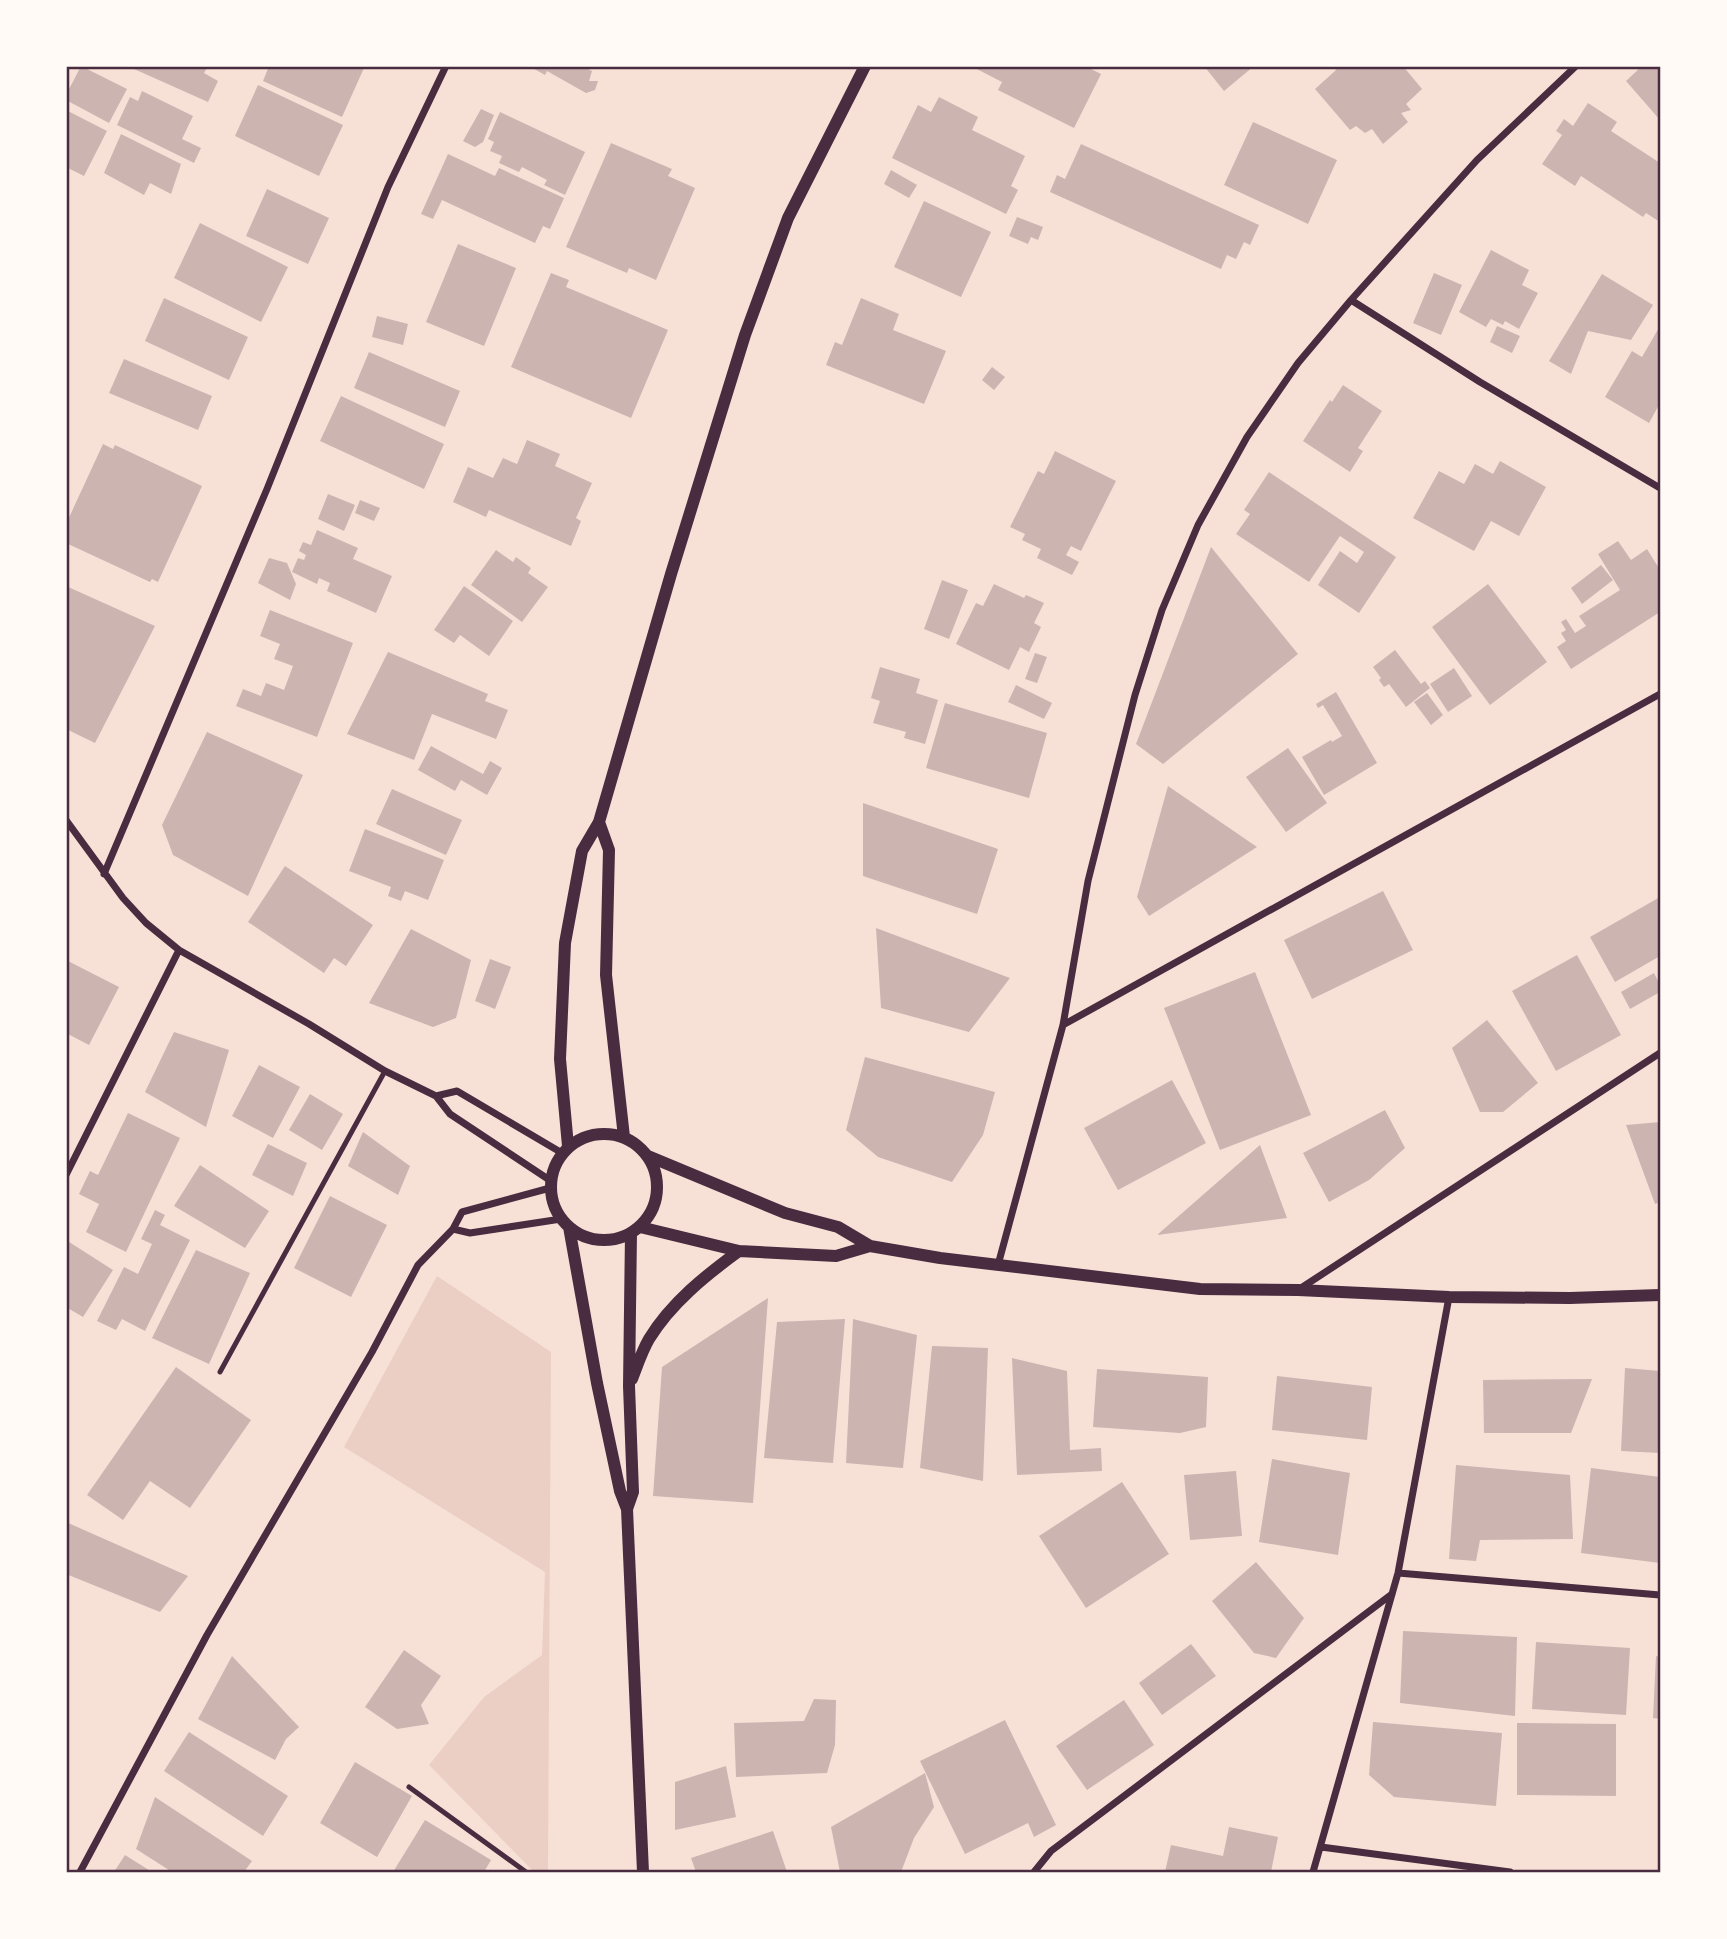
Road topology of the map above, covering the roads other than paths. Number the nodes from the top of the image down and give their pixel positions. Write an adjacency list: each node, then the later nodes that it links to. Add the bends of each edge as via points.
1 (446, 66): 9 (street, via 388,187 267,489)
2 (865, 66): 8 (street, via 788,218 745,335)
3 (1576, 66): 4 (street, via 1477,160)
4 (1351, 300): 5 (street); 11 (street, via 1298,363 1247,437 1198,525 1162,610 1135,695 1088,881)
5 (1661, 488)
6 (1661, 694): 11 (street)
7 (66, 820): 9 (street)
8 (599, 822): 15 (street, via 609,850 606,975); 16 (street, via 582,851 565,943 561,1059)
9 (104, 874): 10 (street, via 146,923)
10 (179, 950): 13 (street); 18 (street)
11 (1063, 1025): 25 (street)
12 (1661, 1053): 26 (street)
13 (385, 1071): 14 (street); 29 (lane)
14 (436, 1096): 16 (street, via 457,1091); 19 (street, via 450,1114)
15 (624, 1137): 16 (street, via 595,1134); 17 (street)
16 (565, 1149): 19 (street)
17 (648, 1156): 22 (street, via 656,1174 657,1193 652,1212); 23 (street, via 785,1213 838,1227)
18 (66, 1175)
19 (550, 1184): 20 (street, via 553,1204); 21 (street, via 462,1212)
20 (565, 1223): 21 (street, via 470,1233); 22 (street, via 580,1235 606,1241); 31 (street)
21 (453, 1228): 37 (street, via 411,1278 207,1634)
22 (636, 1230): 24 (street); 30 (street)
23 (870, 1246): 24 (street, via 836,1256); 25 (street)
24 (739, 1251): 30 (street, via 710,1272 664,1319 648,1340)
25 (998, 1265): 26 (street, via 1200,1289)
26 (1298, 1290): 28 (street)
27 (1661, 1295): 28 (street)
28 (1449, 1297): 32 (street)
29 (220, 1373)
30 (629, 1385): 31 (street, via 634,1492)
31 (627, 1509): 39 (street)
32 (1398, 1573): 33 (street); 34 (street)
33 (1392, 1593): 36 (street); 40 (street, via 1051,1851)
34 (1661, 1595)
35 (409, 1787): 38 (lane)
36 (1321, 1847): 41 (street); 42 (street)
37 (80, 1872)
38 (526, 1872)
39 (643, 1872)
40 (1034, 1872)
41 (1313, 1872)
42 (1510, 1872)

